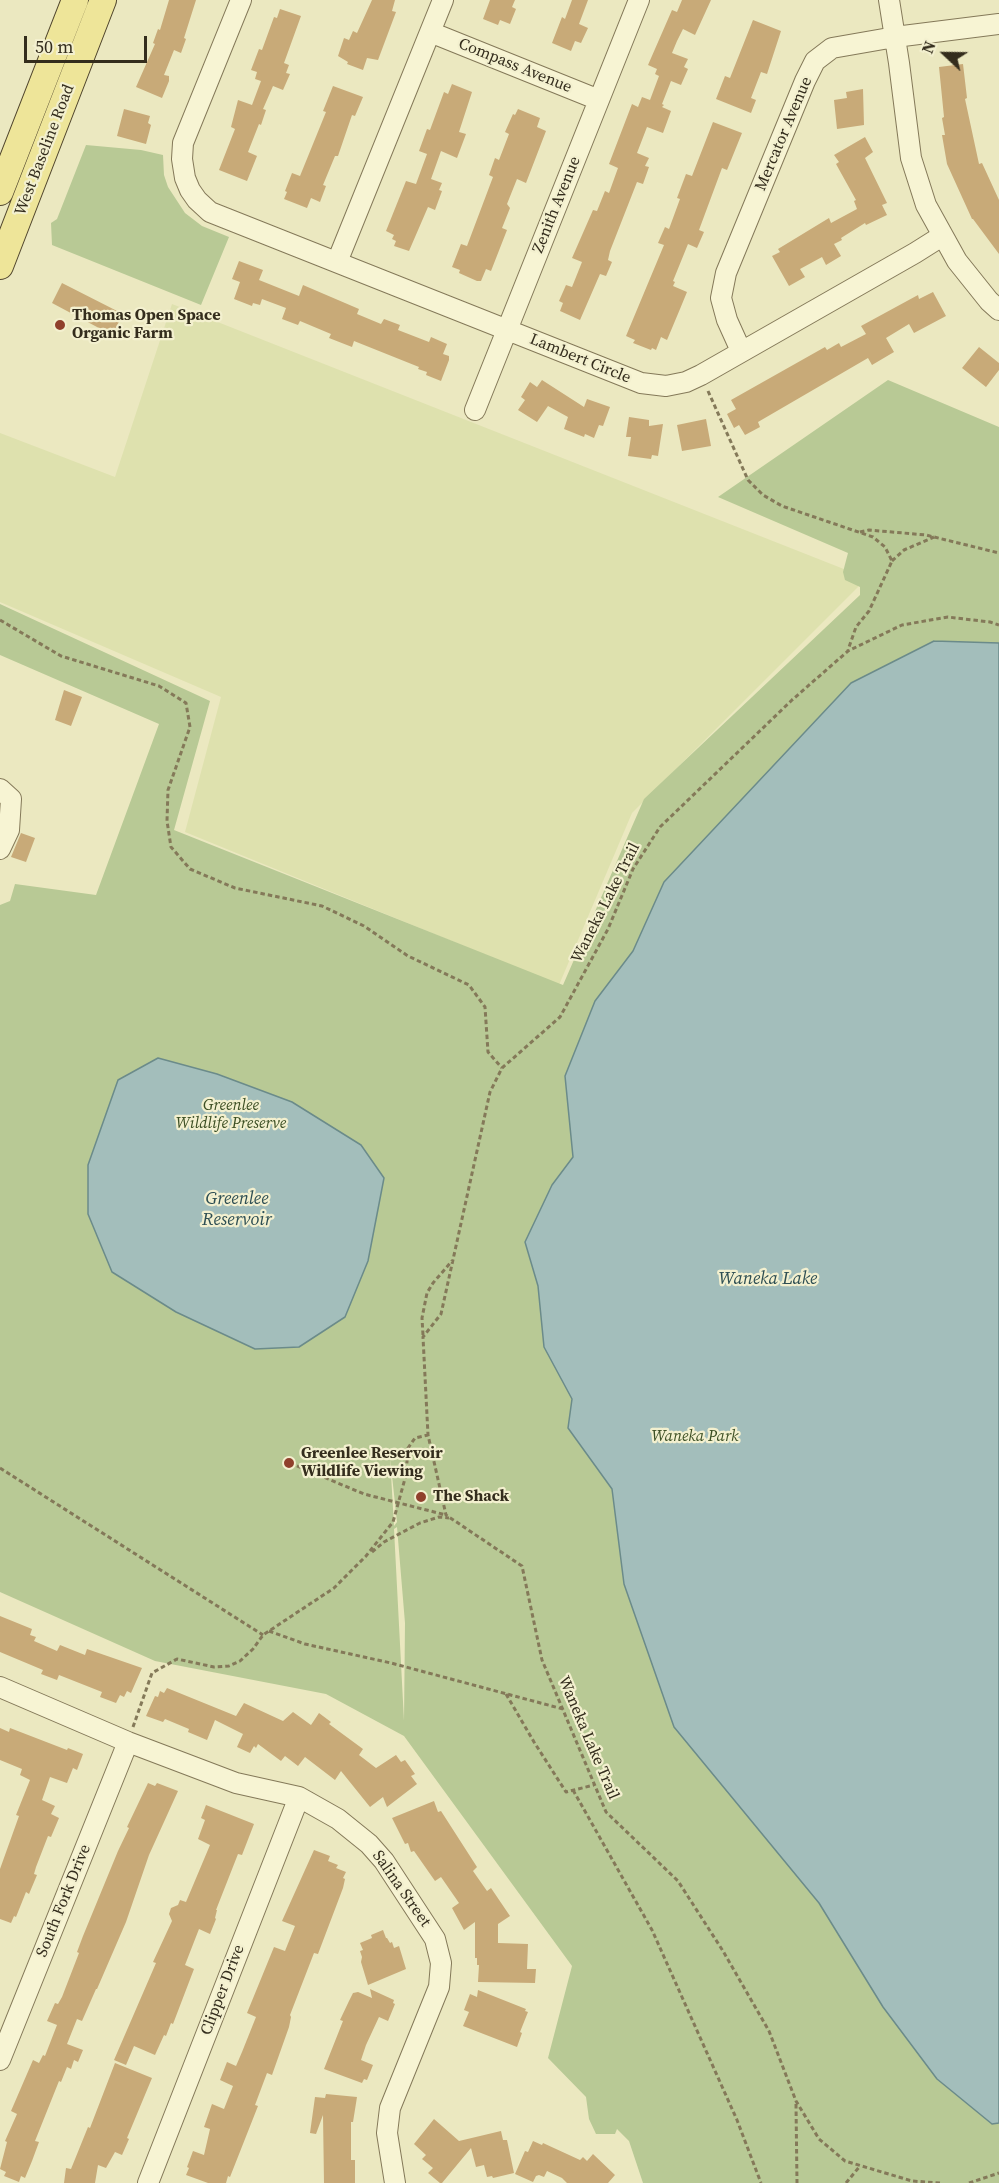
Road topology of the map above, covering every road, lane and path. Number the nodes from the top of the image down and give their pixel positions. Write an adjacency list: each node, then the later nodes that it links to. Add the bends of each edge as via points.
1 (75, 0): 11 (main road, West Baseline Road)
2 (104, 0): 14 (main road, West Baseline Road)
3 (241, 0): 13 (street, Lambert Circle, via 183,143 185,178 197,200 210,212)
4 (443, 0): 8 (street)
5 (639, 0): 10 (street, Zenith Avenue)
6 (889, 0): 9 (street)
7 (999, 24): 9 (street, Mercator Avenue)
8 (430, 32): 10 (street, Compass Avenue); 13 (street)
9 (895, 37): 12 (street, via 911,158 926,205); 17 (street, Mercator Avenue, via 832,48 815,61 805,81 726,273 721,298)
10 (599, 100): 16 (street, Zenith Avenue)
11 (0, 192)
12 (942, 236): 15 (street, via 957,261); 17 (street, Lambert Circle)
13 (338, 262): 16 (street, Lambert Circle)
14 (0, 266)
15 (999, 310)
16 (507, 329): 18 (street, Lambert Circle, via 641,383 666,386); 19 (street, Zenith Avenue)
17 (741, 351): 18 (street, Lambert Circle)
18 (700, 375): 20 (path, via 748,480 763,495 782,506)
19 (475, 410)
20 (858, 532): 21 (path); 23 (path, via 885,547)
21 (934, 537): 22 (path); 23 (path, via 904,550)
22 (999, 553)
23 (892, 561): 26 (path, via 870,611 856,627)
24 (0, 620): 29 (path, via 61,656 159,686 186,703 190,727 168,790 171,847 190,869 235,888 322,906 364,926 408,956 469,984 485,1007 488,1052)
25 (999, 626): 26 (path, Waneka Lake Trail, via 948,617 902,625)
26 (848, 651): 29 (path, Waneka Lake Trail, via 660,827 633,869 608,929 560,1017)
27 (0, 789): 28 (street, via 10,799 9,830)
28 (0, 849)
29 (501, 1068): 30 (path, Waneka Lake Trail, via 490,1092)
30 (453, 1261): 31 (path, Waneka Lake Trail, via 441,1314); 31 (path, Waneka Lake Trail, via 427,1293)
31 (423, 1337): 32 (path, Waneka Lake Trail)
32 (428, 1435): 35 (path, via 415,1438 408,1448); 36 (path, Waneka Lake Trail)
33 (290, 1463): 35 (path, via 364,1494)
34 (0, 1468): 40 (path)
35 (398, 1501): 36 (path); 38 (path, via 393,1522)
36 (446, 1515): 37 (path, Waneka Lake Trail)
37 (451, 1519): 38 (path, via 439,1517 420,1524); 43 (path, Waneka Lake Trail, via 522,1566 542,1659)
38 (366, 1556): 39 (path, via 334,1588)
39 (269, 1631): 40 (path); 42 (path, via 305,1644)
40 (263, 1635): 44 (path, via 253,1649 229,1666 177,1659 152,1673)
41 (0, 1688): 44 (street, Salina Street)
42 (506, 1694): 43 (path); 46 (path, via 566,1792)
43 (563, 1709): 45 (path, Waneka Lake Trail)
44 (128, 1742): 47 (street, Salina Street, via 236,1783); 48 (street, South Fork Drive)
45 (594, 1785): 46 (path); 50 (path, Waneka Lake Trail, via 606,1812 678,1881 723,1951 769,2031)
46 (573, 1790): 55 (path, via 652,1930)
47 (299, 1797): 53 (street, Clipper Drive); 54 (street, Salina Street, via 338,1819 384,1861 435,1939 441,1963 439,1987 390,2108 387,2133)
48 (8, 2016): 49 (street, South Fork Drive)
49 (0, 2060)
50 (796, 2101): 51 (path, Waneka Lake Trail, via 819,2139 845,2161); 56 (path)
51 (860, 2166): 57 (path); 58 (path, Waneka Lake Trail, via 912,2181)
52 (999, 2173): 59 (path)
53 (148, 2183)
54 (395, 2183)
55 (761, 2183)
56 (797, 2183)
57 (846, 2183)
58 (940, 2183)
59 (969, 2183)

